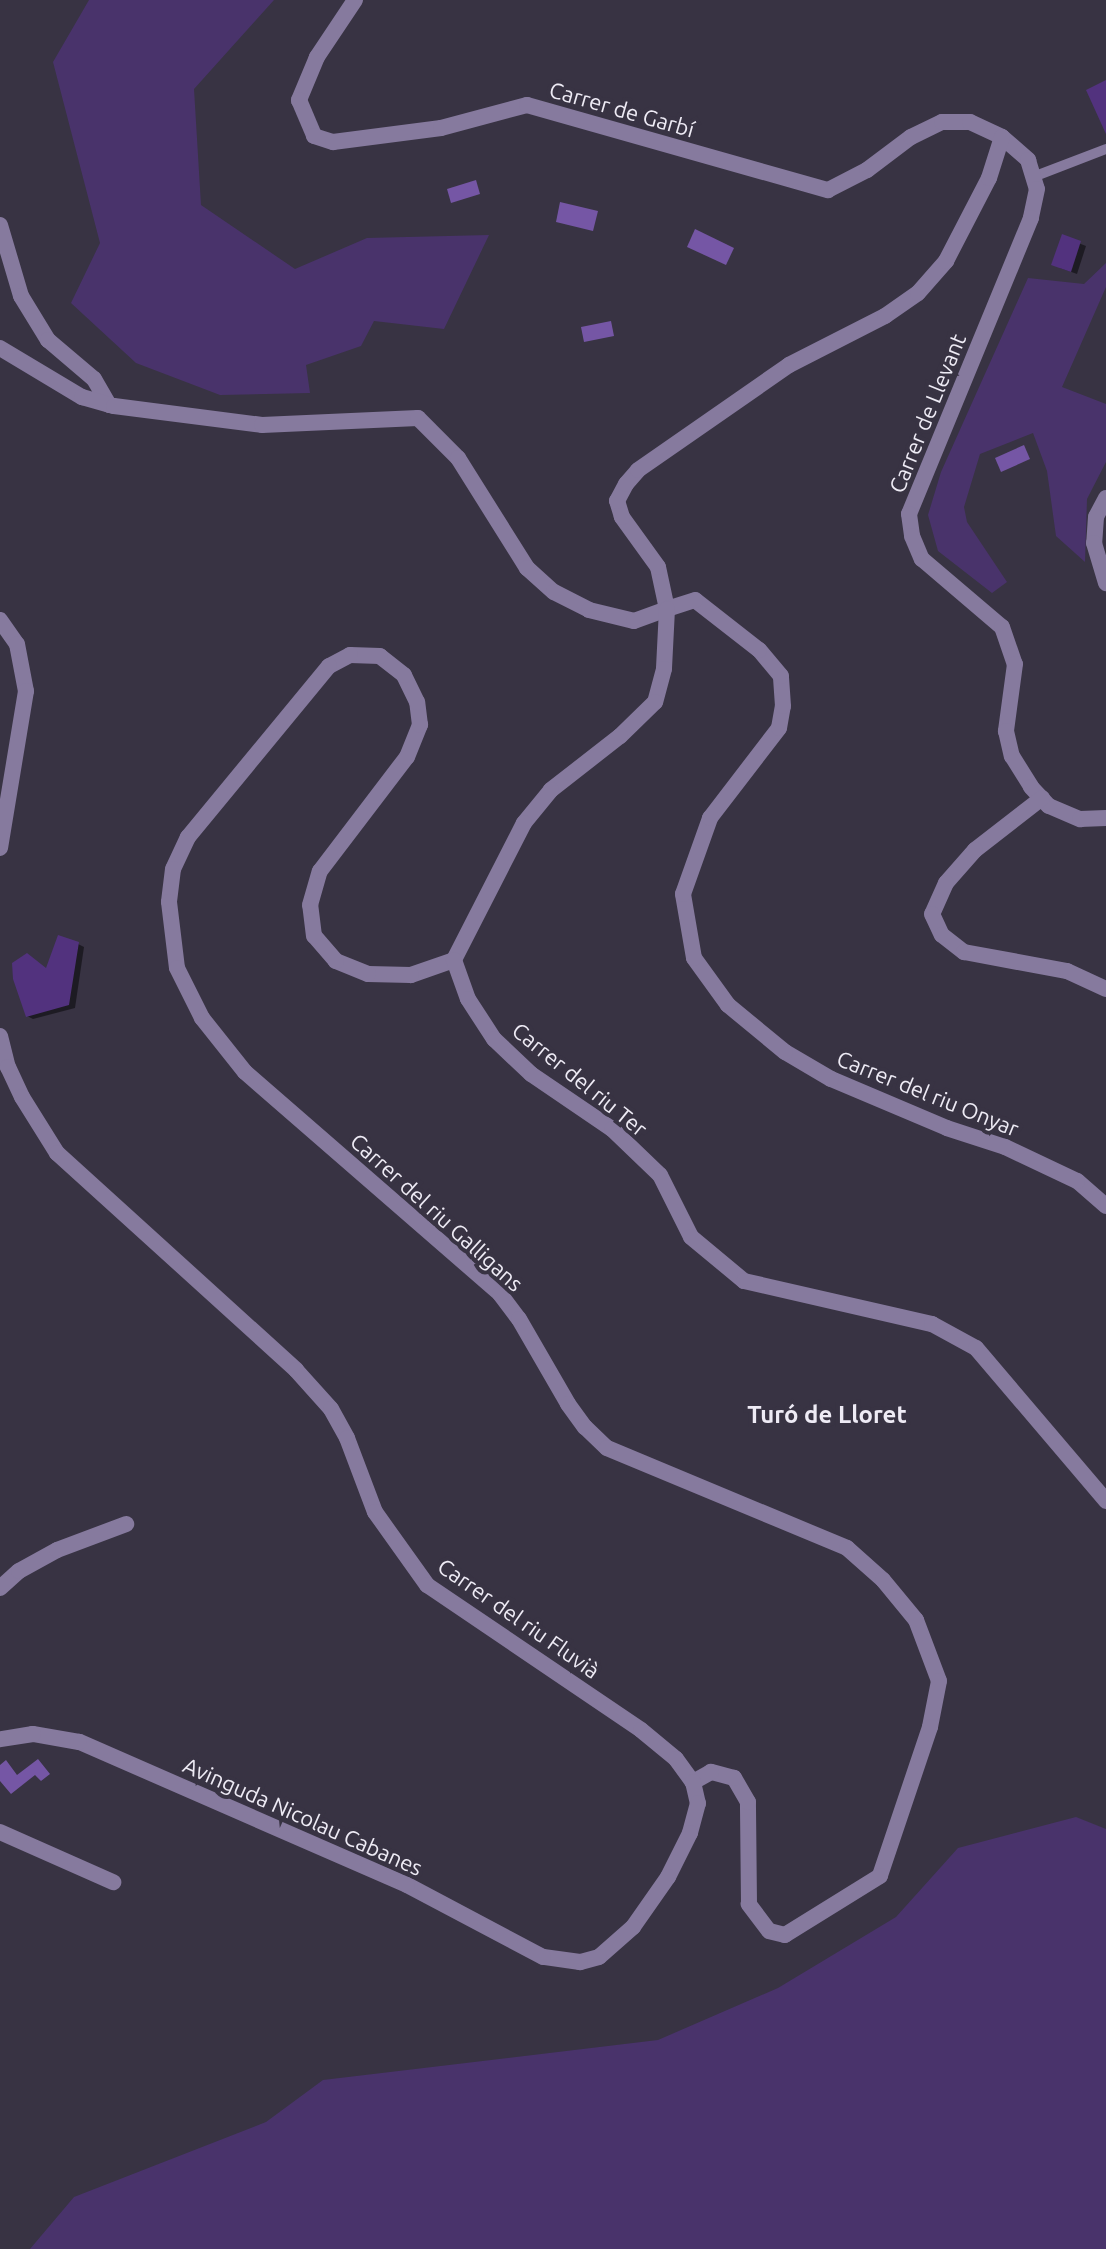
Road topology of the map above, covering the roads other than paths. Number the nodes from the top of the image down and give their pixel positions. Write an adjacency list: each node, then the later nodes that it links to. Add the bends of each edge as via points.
1 (355, 0): 2 (street, Carrer de Garbí, via 317,57 299,100 314,136 333,142 441,128 527,105 828,190 942,122 970,122)
2 (1002, 137): 4 (street, via 1028,160); 10 (street, via 989,178 946,261 918,293 885,316 789,365 638,470 626,484 617,501 622,517 658,567)
3 (1106, 149): 4 (lane)
4 (1033, 177): 12 (street, Carrer de Llevant, via 1037,189 1031,218 909,514 922,559 1002,627 1015,664 1009,744)
5 (0, 225): 7 (street, via 21,296 48,340 94,379)
6 (0, 348): 7 (street, via 82,397)
7 (109, 405): 10 (street, via 262,425 418,418 458,458 527,568 554,592 589,610 634,621)
8 (1106, 498): 9 (street, via 1096,517 1094,543)
9 (1106, 583)
10 (667, 609): 15 (street, via 664,669 655,702 551,790 524,823); 18 (street, Carrer del riu Onyar, via 695,600 759,650 781,676 779,728 710,818 683,894 694,958 728,1005 819,1073 1005,1147 1077,1181)
11 (0, 620): 14 (street, via 17,644 26,691)
12 (1042, 798): 13 (street, Carrer de Llevant, via 1080,819); 16 (street, via 975,850 946,883 932,914 942,935 964,952 1067,971)
13 (1106, 818)
14 (0, 848)
15 (454, 960): 19 (street, Carrer del riu Ter, via 468,999 494,1039 531,1074 612,1129 651,1166 691,1237 744,1281 932,1324 976,1348); 23 (street, Carrer del riu Galligans, via 411,975 368,974 336,961 314,936 310,905 320,871 407,757 420,725 417,702 404,675 380,656 350,655 329,666 309,690 188,837 173,869 169,902 177,968 202,1018 245,1072 500,1294 568,1404 607,1448 847,1548 916,1620 939,1681 930,1727 880,1876 785,1935 769,1931 749,1904 748,1802 734,1778 711,1772)
16 (1106, 989)
17 (0, 1036): 23 (street, Carrer del riu Fluvià, via 22,1097 57,1153 296,1370 331,1409 375,1512 427,1585 641,1730 676,1759)
18 (1106, 1206)
19 (1106, 1501)
20 (126, 1524): 21 (street, via 57,1550)
21 (0, 1588)
22 (0, 1739): 23 (street, Avinguda Nicolau Cabanes, via 33,1734 79,1742 407,1885 543,1957 580,1962 599,1957 633,1927 668,1877 698,1803)
23 (693, 1782)
24 (0, 1832): 25 (street)
25 (113, 1882)

